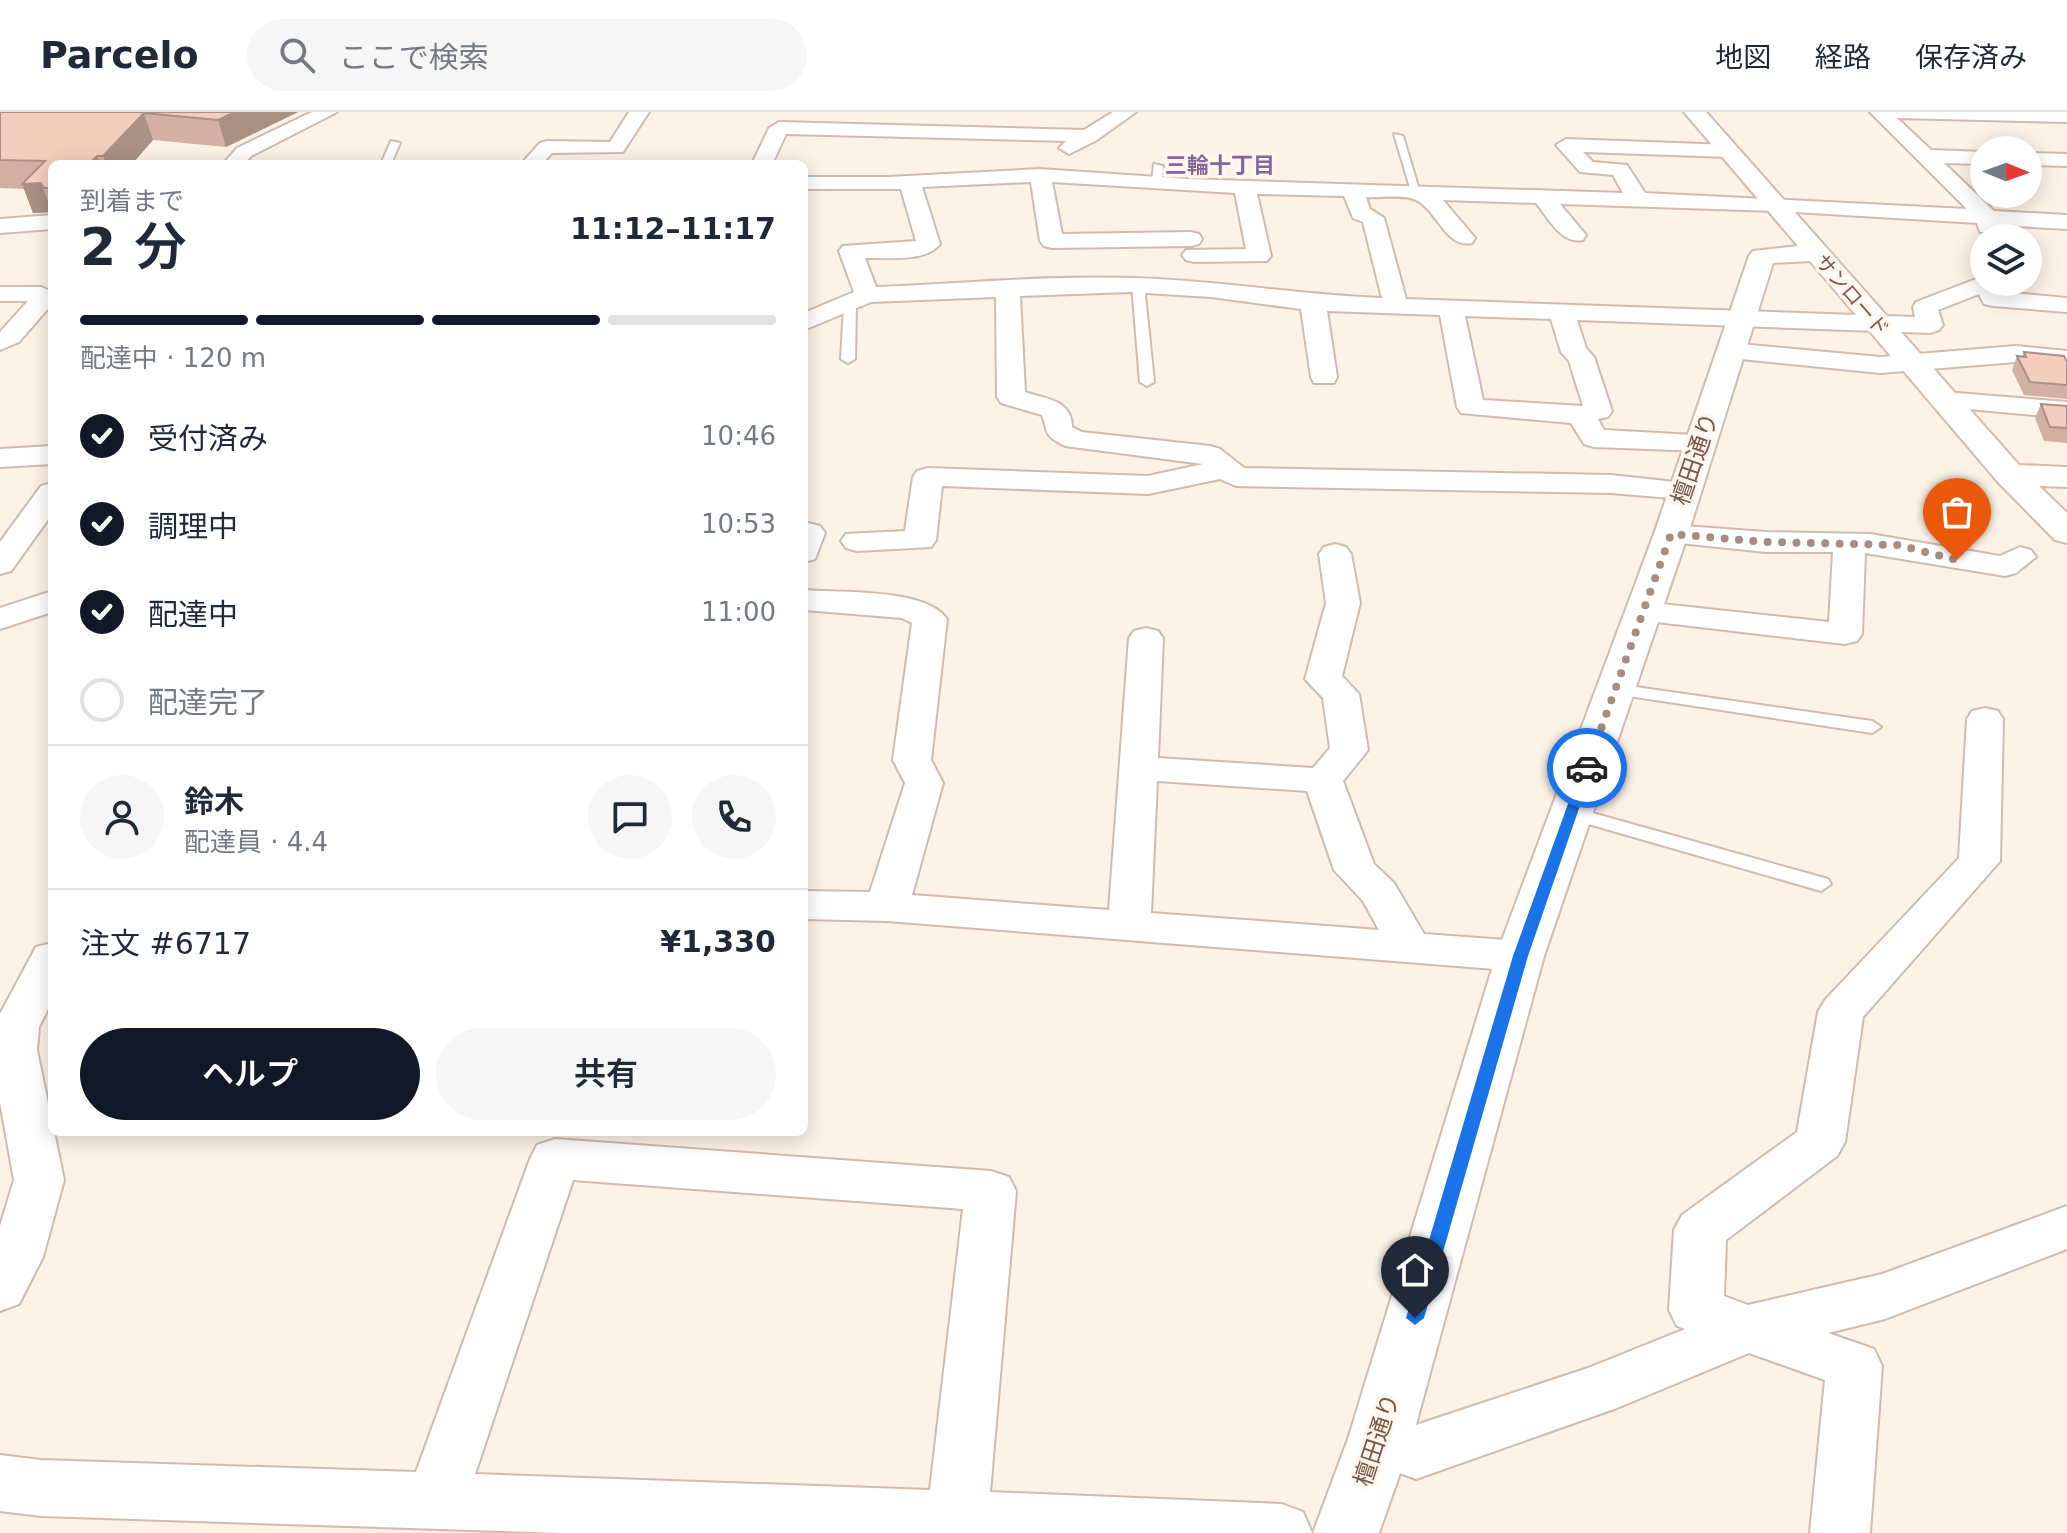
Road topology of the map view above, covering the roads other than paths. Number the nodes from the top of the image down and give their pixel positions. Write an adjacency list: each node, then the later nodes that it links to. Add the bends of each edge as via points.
1 (327, 112): 15 (street)
2 (639, 112): 17 (street, via 616,148 547,147)
3 (1126, 112): 8 (street)
4 (1695, 112): 11 (street, サンロード)
5 (1881, 112): 6 (street); 12 (street)
6 (2067, 116)
7 (872, 120): 8 (street); 18 (street, via 779,128)
8 (1090, 136): 20 (street)
9 (1398, 136): 26 (lane)
10 (395, 143): 16 (lane)
11 (1730, 151): 28 (street, via 1566,145 1587,168 1620,169); 29 (street, サンロード)
12 (1926, 156): 13 (street); 32 (street)
13 (1970, 158)
14 (2042, 159): 19 (street)
15 (237, 160)
16 (388, 160)
17 (535, 160)
18 (764, 160)
19 (2067, 160)
20 (1030, 175): 21 (street); 23 (street, via 1158,174); 39 (street, via 1052,241)
21 (909, 181): 22 (street); 47 (street, via 928,244 851,251)
22 (808, 183)
23 (1188, 185): 24 (street); 39 (street)
24 (1244, 185): 25 (street); 39 (street, via 1259,256)
25 (1351, 188): 26 (street); 50 (street, via 1361,213 1373,218)
26 (1416, 191): 27 (street); 37 (street, via 1433,202)
27 (1543, 197): 28 (street); 36 (street)
28 (1638, 200): 29 (street)
29 (1776, 204): 35 (street); 40 (street, サンロード)
30 (48, 222): 34 (street)
31 (2067, 222): 33 (street)
32 (1985, 224)
33 (2041, 224)
34 (11, 226): 38 (street)
35 (1970, 226)
36 (1575, 235)
37 (1464, 238)
38 (0, 241)
39 (1192, 247): 42 (street)
40 (1815, 253): 54 (street, サンロード); 55 (street, 檀田通り, via 1762,256)
41 (1138, 285): 42 (street); 44 (street); 61 (lane)
42 (1201, 290): 48 (street)
43 (1970, 290): 54 (street, via 1925,307 1930,325)
44 (1008, 291): 47 (street); 68 (street, via 1011,397 1052,409 1058,431 1075,440 1210,455)
45 (0, 294): 56 (street, via 41,294 43,299)
46 (1992, 296): 49 (street)
47 (858, 300): 53 (street); 57 (lane)
48 (1313, 303): 50 (street); 60 (street)
49 (2067, 305)
50 (1396, 306): 51 (street)
51 (1451, 309): 52 (street); 64 (street, via 1471,407)
52 (1562, 313): 55 (street); 64 (street, via 1598,411)
53 (808, 320)
54 (1878, 325): 55 (street); 59 (street, サンロード)
55 (1735, 336): 59 (street, via 1880,365); 65 (street, 檀田通り)
56 (0, 342)
57 (848, 359)
58 (2067, 359): 59 (street, via 2016,354)
59 (1913, 364): 62 (street, サンロード)
60 (1324, 377)
61 (1147, 382)
62 (1945, 400): 63 (street); 69 (street, サンロード)
63 (2067, 410)
64 (1581, 415): 65 (street, via 1594,438)
65 (1702, 442): 71 (street, 檀田通り)
66 (48, 455): 67 (street)
67 (0, 458)
68 (1224, 469): 71 (street, via 1236,477); 75 (street, via 1148,485 928,477 920,540)
69 (2010, 475): 70 (street); 73 (street, サンロード); 79 (street, サンロード)
70 (2067, 477)
71 (1683, 490): 74 (street, 檀田通り)
72 (48, 498): 80 (street)
73 (2067, 533)
74 (1671, 534): 76 (street); 83 (street, 檀田通り)
75 (857, 541)
76 (1850, 542): 78 (street, via 1898,545 2005,566); 83 (street, via 1845,634)
77 (1335, 554): 90 (street, via 1343,603 1323,679 1341,694 1349,750)
78 (2020, 557)
79 (2067, 560)
80 (0, 564)
81 (808, 600): 94 (street, via 910,608 930,619 912,760 924,783)
82 (48, 602): 84 (street)
83 (1643, 612): 86 (street, 檀田通り)
84 (0, 619)
85 (1146, 638): 89 (street)
86 (1615, 689): 88 (lane); 91 (street, 檀田通り)
87 (1985, 719): 101 (street, via 1979,861 1841,1012 1820,1142 1700,1230 1696,1310)
88 (1872, 727)
89 (1138, 768): 90 (street); 95 (street)
90 (1323, 780): 96 (street, via 1355,870 1379,893)
91 (1571, 813): 92 (lane); 97 (street, 檀田通り)
92 (1821, 884)
93 (808, 905): 94 (street)
94 (887, 907): 95 (street)
95 (1129, 926): 96 (street)
96 (1410, 947): 97 (street)
97 (1520, 956): 102 (street, 檀田通り)
98 (48, 972): 100 (street, via 16,1027 14,1050 39,1180 17,1257)
99 (2067, 1227): 101 (street, via 1885,1296)
100 (0, 1288)
101 (1749, 1328): 102 (street, via 1597,1390 1416,1452); 109 (street, via 1854,1366)
102 (1380, 1439): 108 (street, 檀田通り)
103 (0, 1483): 104 (street)
104 (436, 1500): 105 (street); 105 (street, via 555,1159 991,1191)
105 (957, 1519): 106 (street)
106 (1095, 1529): 107 (street)
107 (1282, 1533)
108 (1346, 1533)
109 (1840, 1533)

